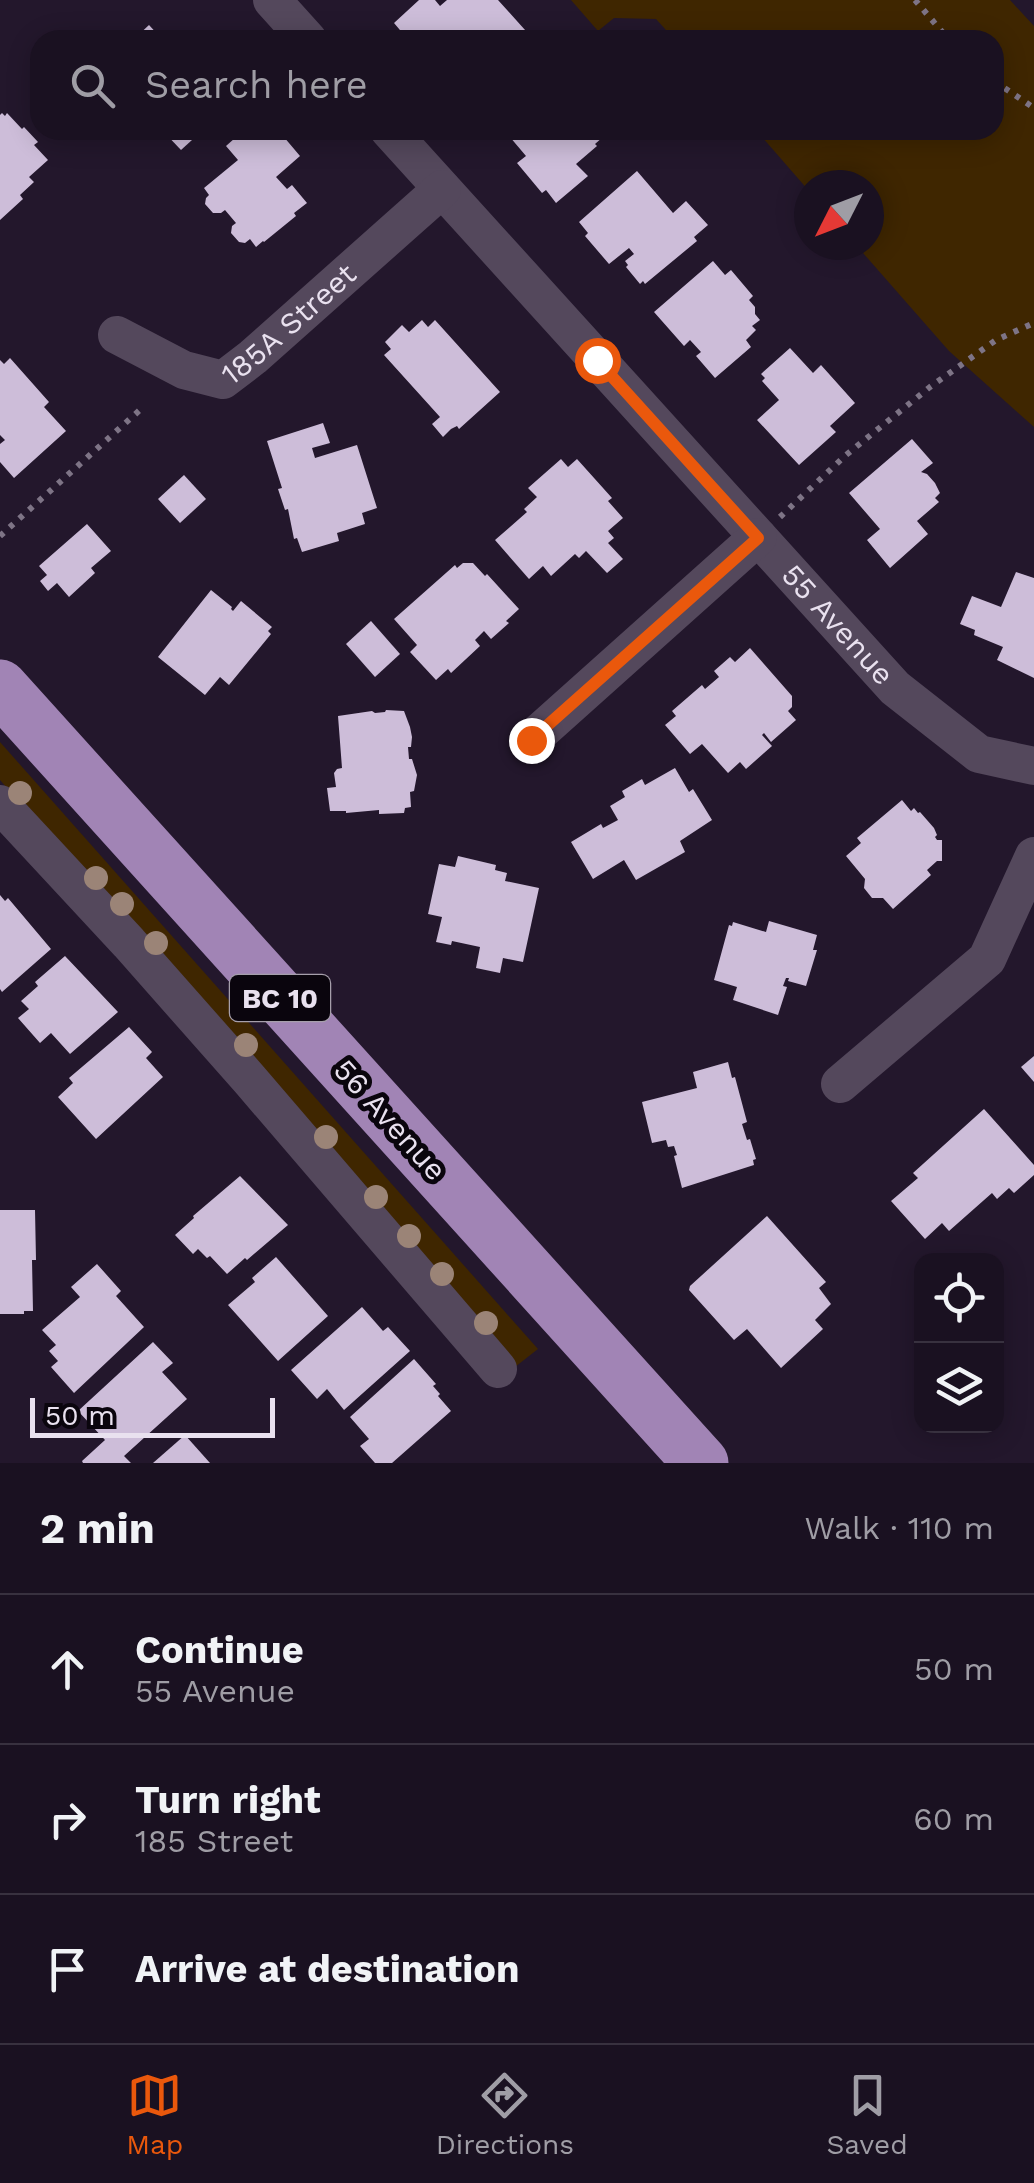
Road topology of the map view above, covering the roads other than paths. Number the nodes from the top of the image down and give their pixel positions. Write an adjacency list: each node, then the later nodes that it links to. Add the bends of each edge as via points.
1 (272, 0): 2 (street)
2 (299, 30)
3 (398, 140): 4 (street, 55 Avenue)
4 (442, 190): 5 (street, 185A Street, via 223,380 184,370); 6 (street, 55 Avenue)
5 (117, 335)
6 (765, 531): 8 (street); 9 (street, 55 Avenue, via 895,688 979,754)
7 (0, 687): 14 (highway, 56 Avenue / BC 10)
8 (531, 740)
9 (1034, 766)
10 (2, 810): 13 (street, via 250,1080)
11 (1034, 856): 12 (street, via 987,959)
12 (840, 1084)
13 (498, 1369)
14 (701, 1463)

